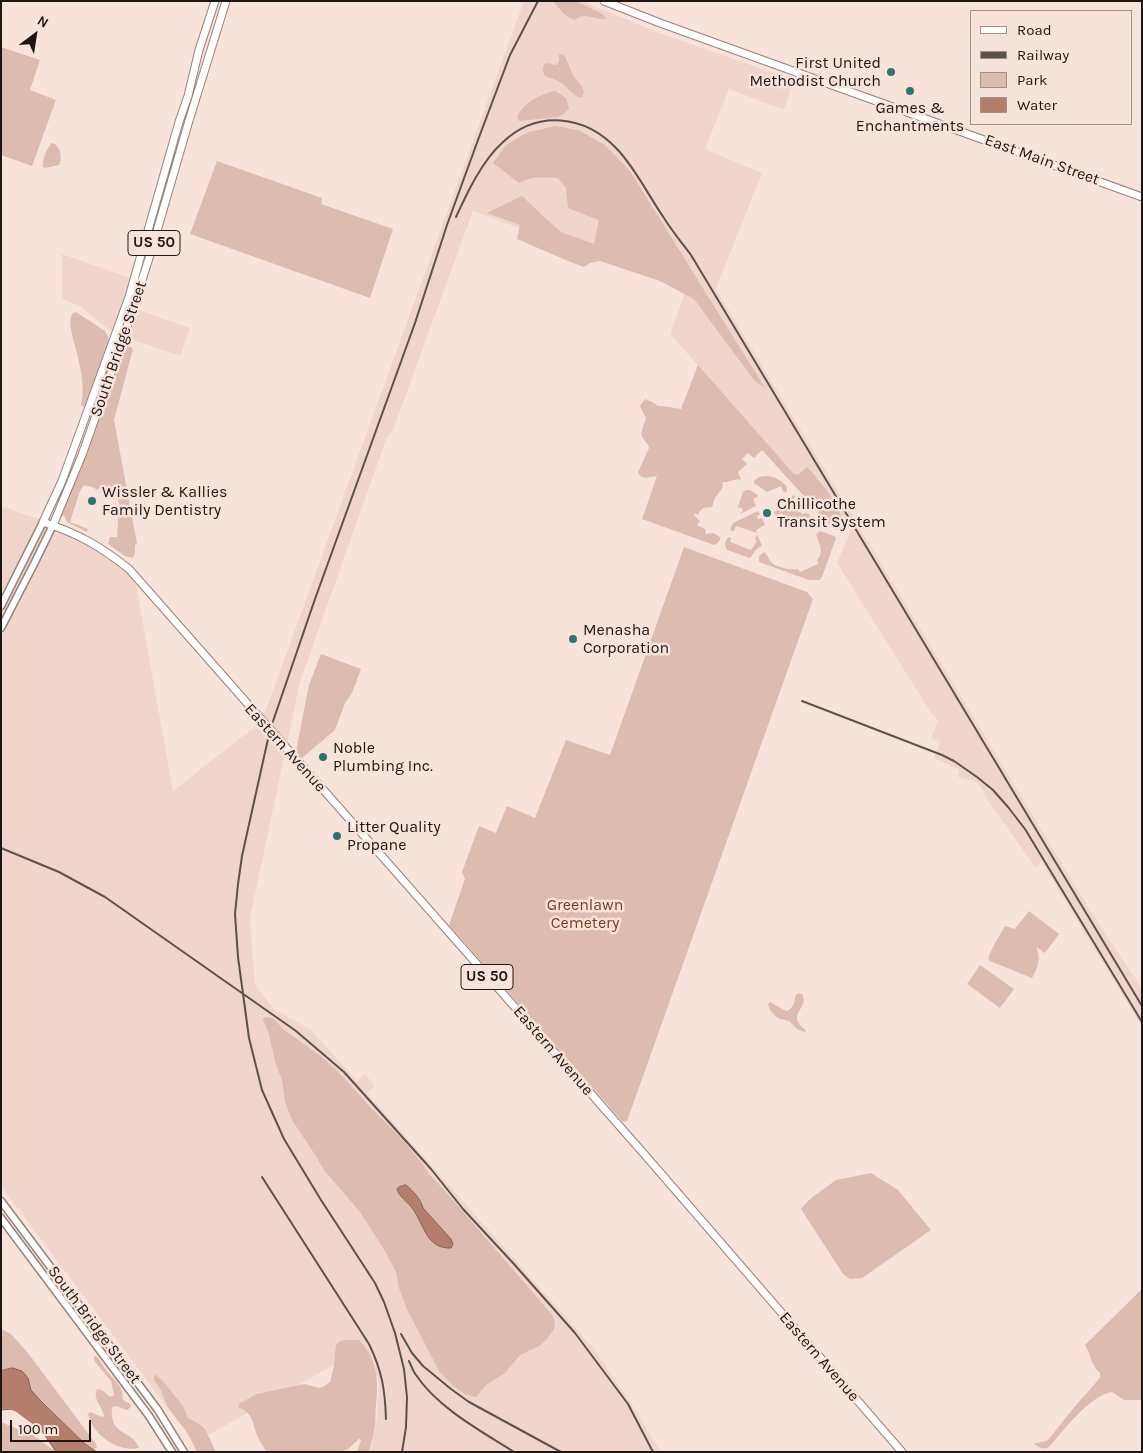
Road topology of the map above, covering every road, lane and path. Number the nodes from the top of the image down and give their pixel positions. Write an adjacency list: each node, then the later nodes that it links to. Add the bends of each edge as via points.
1 (215, 1): 5 (main road, South Bridge Street / US 50, via 128,297 62,481)
2 (226, 1): 6 (main road, South Bridge Street / US 50, via 123,339 82,456)
3 (604, 1): 4 (main road, East Main Street)
4 (1142, 196)
5 (43, 522): 6 (main road, Eastern Avenue / US 50); 7 (main road, South Bridge Street)
6 (53, 525): 8 (main road, South Bridge Street); 13 (main road, Eastern Avenue / US 50, via 94,544 133,574)
7 (1, 606)
8 (1, 628)
9 (1, 1202): 12 (main road, South Bridge Street, via 158,1410)
10 (1, 1218): 11 (main road, South Bridge Street, via 149,1416)
11 (172, 1452)
12 (184, 1452)
13 (902, 1452)

